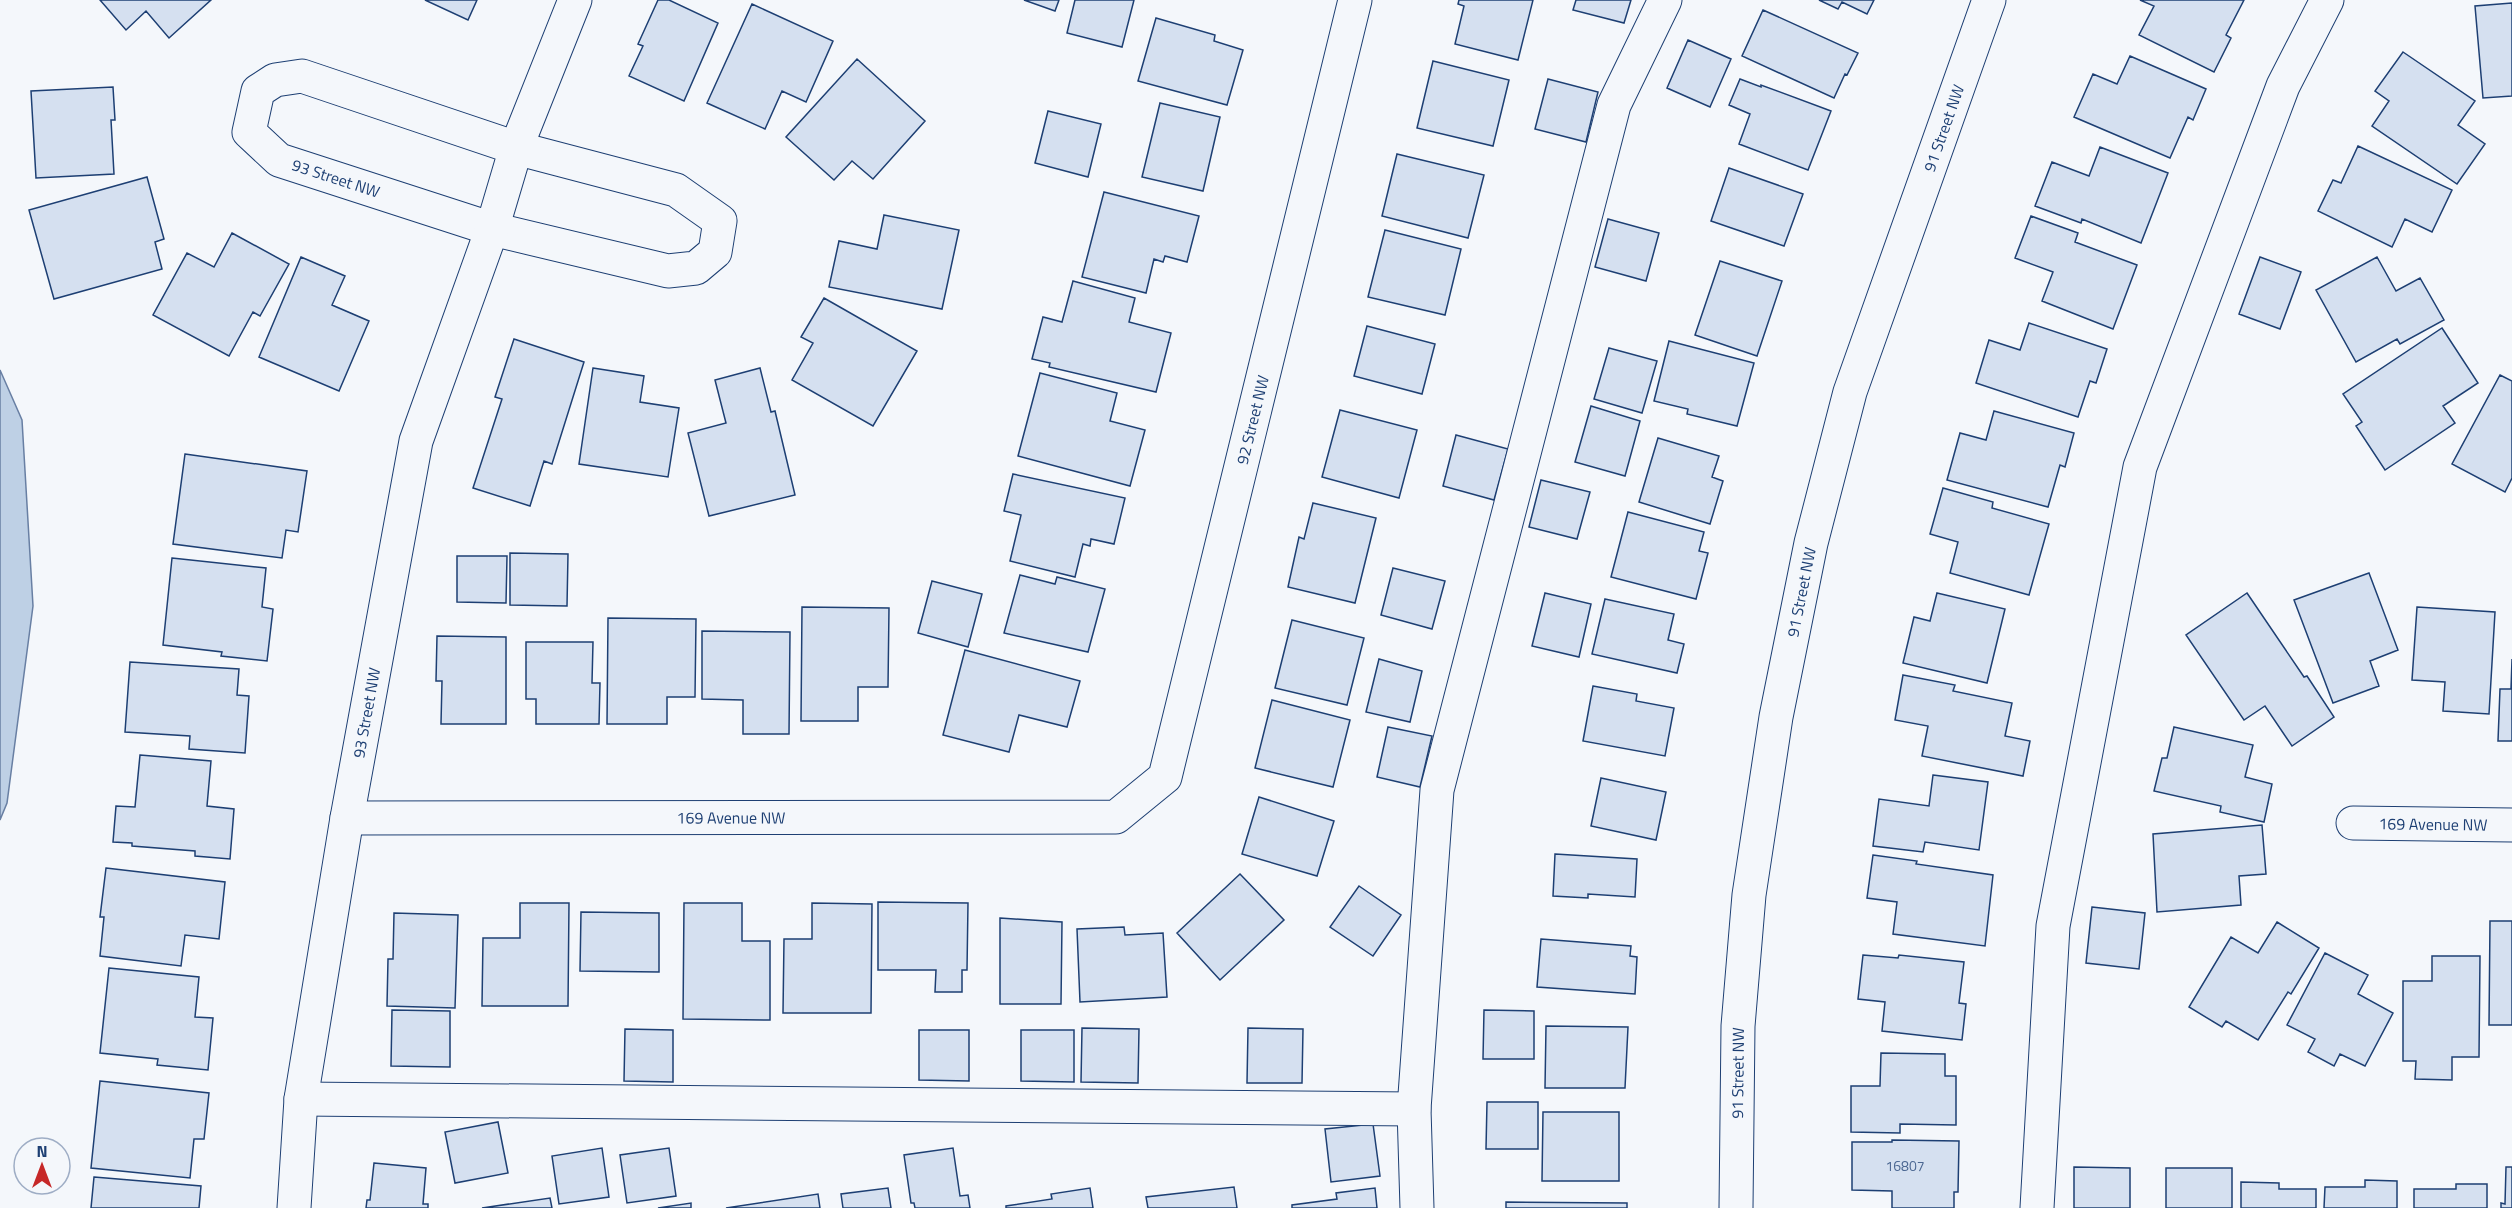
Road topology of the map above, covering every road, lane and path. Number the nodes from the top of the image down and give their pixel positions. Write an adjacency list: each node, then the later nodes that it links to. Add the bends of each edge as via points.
1 (575, 0): 6 (street, 93 Street NW)
2 (1355, 0): 8 (street, 92 Street NW, via 1165,777)
3 (1665, 0): 13 (street, via 1614,105 1437,790)
4 (1989, 0): 16 (street, 91 Street NW, via 1850,392 1810,543 1776,717 1749,896 1738,1026)
5 (2327, 0): 17 (street, via 2283,86 2140,466 2053,926)
6 (516, 148): 7 (street, 93 Street NW); 7 (street, 93 Street NW, via 676,189 720,221 716,252 696,268 668,272); 7 (street, 93 Street NW, via 302,76 275,80 258,91 249,132 279,160)
7 (492, 229): 9 (street, 93 Street NW, via 416,441)
8 (1116, 817): 9 (street, 169 Avenue NW)
9 (347, 818): 12 (street, 93 Street NW)
10 (2353, 823): 11 (street, 169 Avenue NW)
11 (2512, 825)
12 (301, 1099): 13 (street); 14 (street, 93 Street NW)
13 (1414, 1109): 15 (street)
14 (294, 1208)
15 (1417, 1208)
16 (1736, 1208)
17 (2037, 1208)

